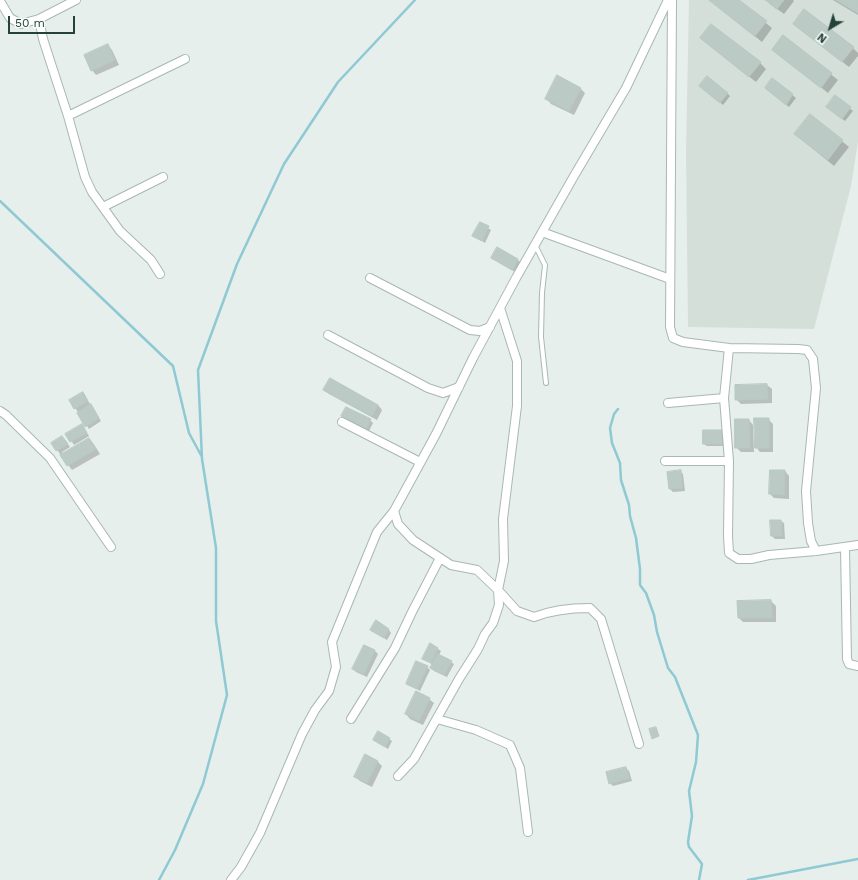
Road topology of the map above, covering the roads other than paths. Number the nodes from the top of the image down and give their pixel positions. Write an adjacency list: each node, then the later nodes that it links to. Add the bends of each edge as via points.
1 (76, 0): 5 (street)
2 (668, 0): 10 (street, via 626,88)
3 (672, 0): 14 (street)
4 (0, 1): 5 (street, via 10,18 21,24)
5 (39, 19): 7 (street)
6 (185, 59): 7 (street)
7 (68, 116): 9 (street, via 85,178)
8 (163, 177): 9 (street)
9 (103, 207): 12 (street, via 120,231 151,260)
10 (542, 232): 11 (street); 14 (street)
11 (535, 245): 15 (street); 19 (lane, via 545,265 541,337)
12 (160, 274)
13 (370, 278): 16 (street, via 470,330 480,331)
14 (670, 279): 18 (street, via 670,327 673,338 683,342)
15 (500, 308): 16 (street); 34 (street, via 517,361 517,406 503,519 504,561)
16 (490, 327): 20 (street)
17 (328, 335): 20 (street, via 428,388 443,393)
18 (729, 348): 21 (street); 32 (street, via 798,348 807,350 813,359 816,388 806,491 811,541)
19 (546, 383)
20 (459, 387): 27 (street)
21 (724, 398): 22 (street); 26 (street)
22 (668, 403)
23 (0, 411): 30 (street, via 50,458)
24 (342, 422): 27 (street)
25 (665, 461): 26 (street)
26 (729, 461): 32 (street, via 729,553 738,559 750,559)
27 (420, 462): 28 (street)
28 (394, 511): 33 (street, via 398,524 413,540); 41 (street, via 377,532 332,642 336,667 329,691 302,734 260,833)
29 (858, 546): 31 (street)
30 (111, 547)
31 (845, 548): 32 (street); 35 (street, via 847,659 849,664)
32 (816, 551)
33 (440, 558): 34 (street, via 451,565 477,570); 36 (street, via 395,648)
34 (498, 590): 37 (street, via 500,605 493,623 484,634 478,649); 38 (street, via 518,611 534,617 573,608 590,608 601,619)
35 (858, 666)
36 (351, 719)
37 (437, 719): 39 (street, via 414,759); 40 (street, via 476,730 510,745 520,768)
38 (640, 744)
39 (398, 776)
40 (528, 832)
41 (231, 880)

